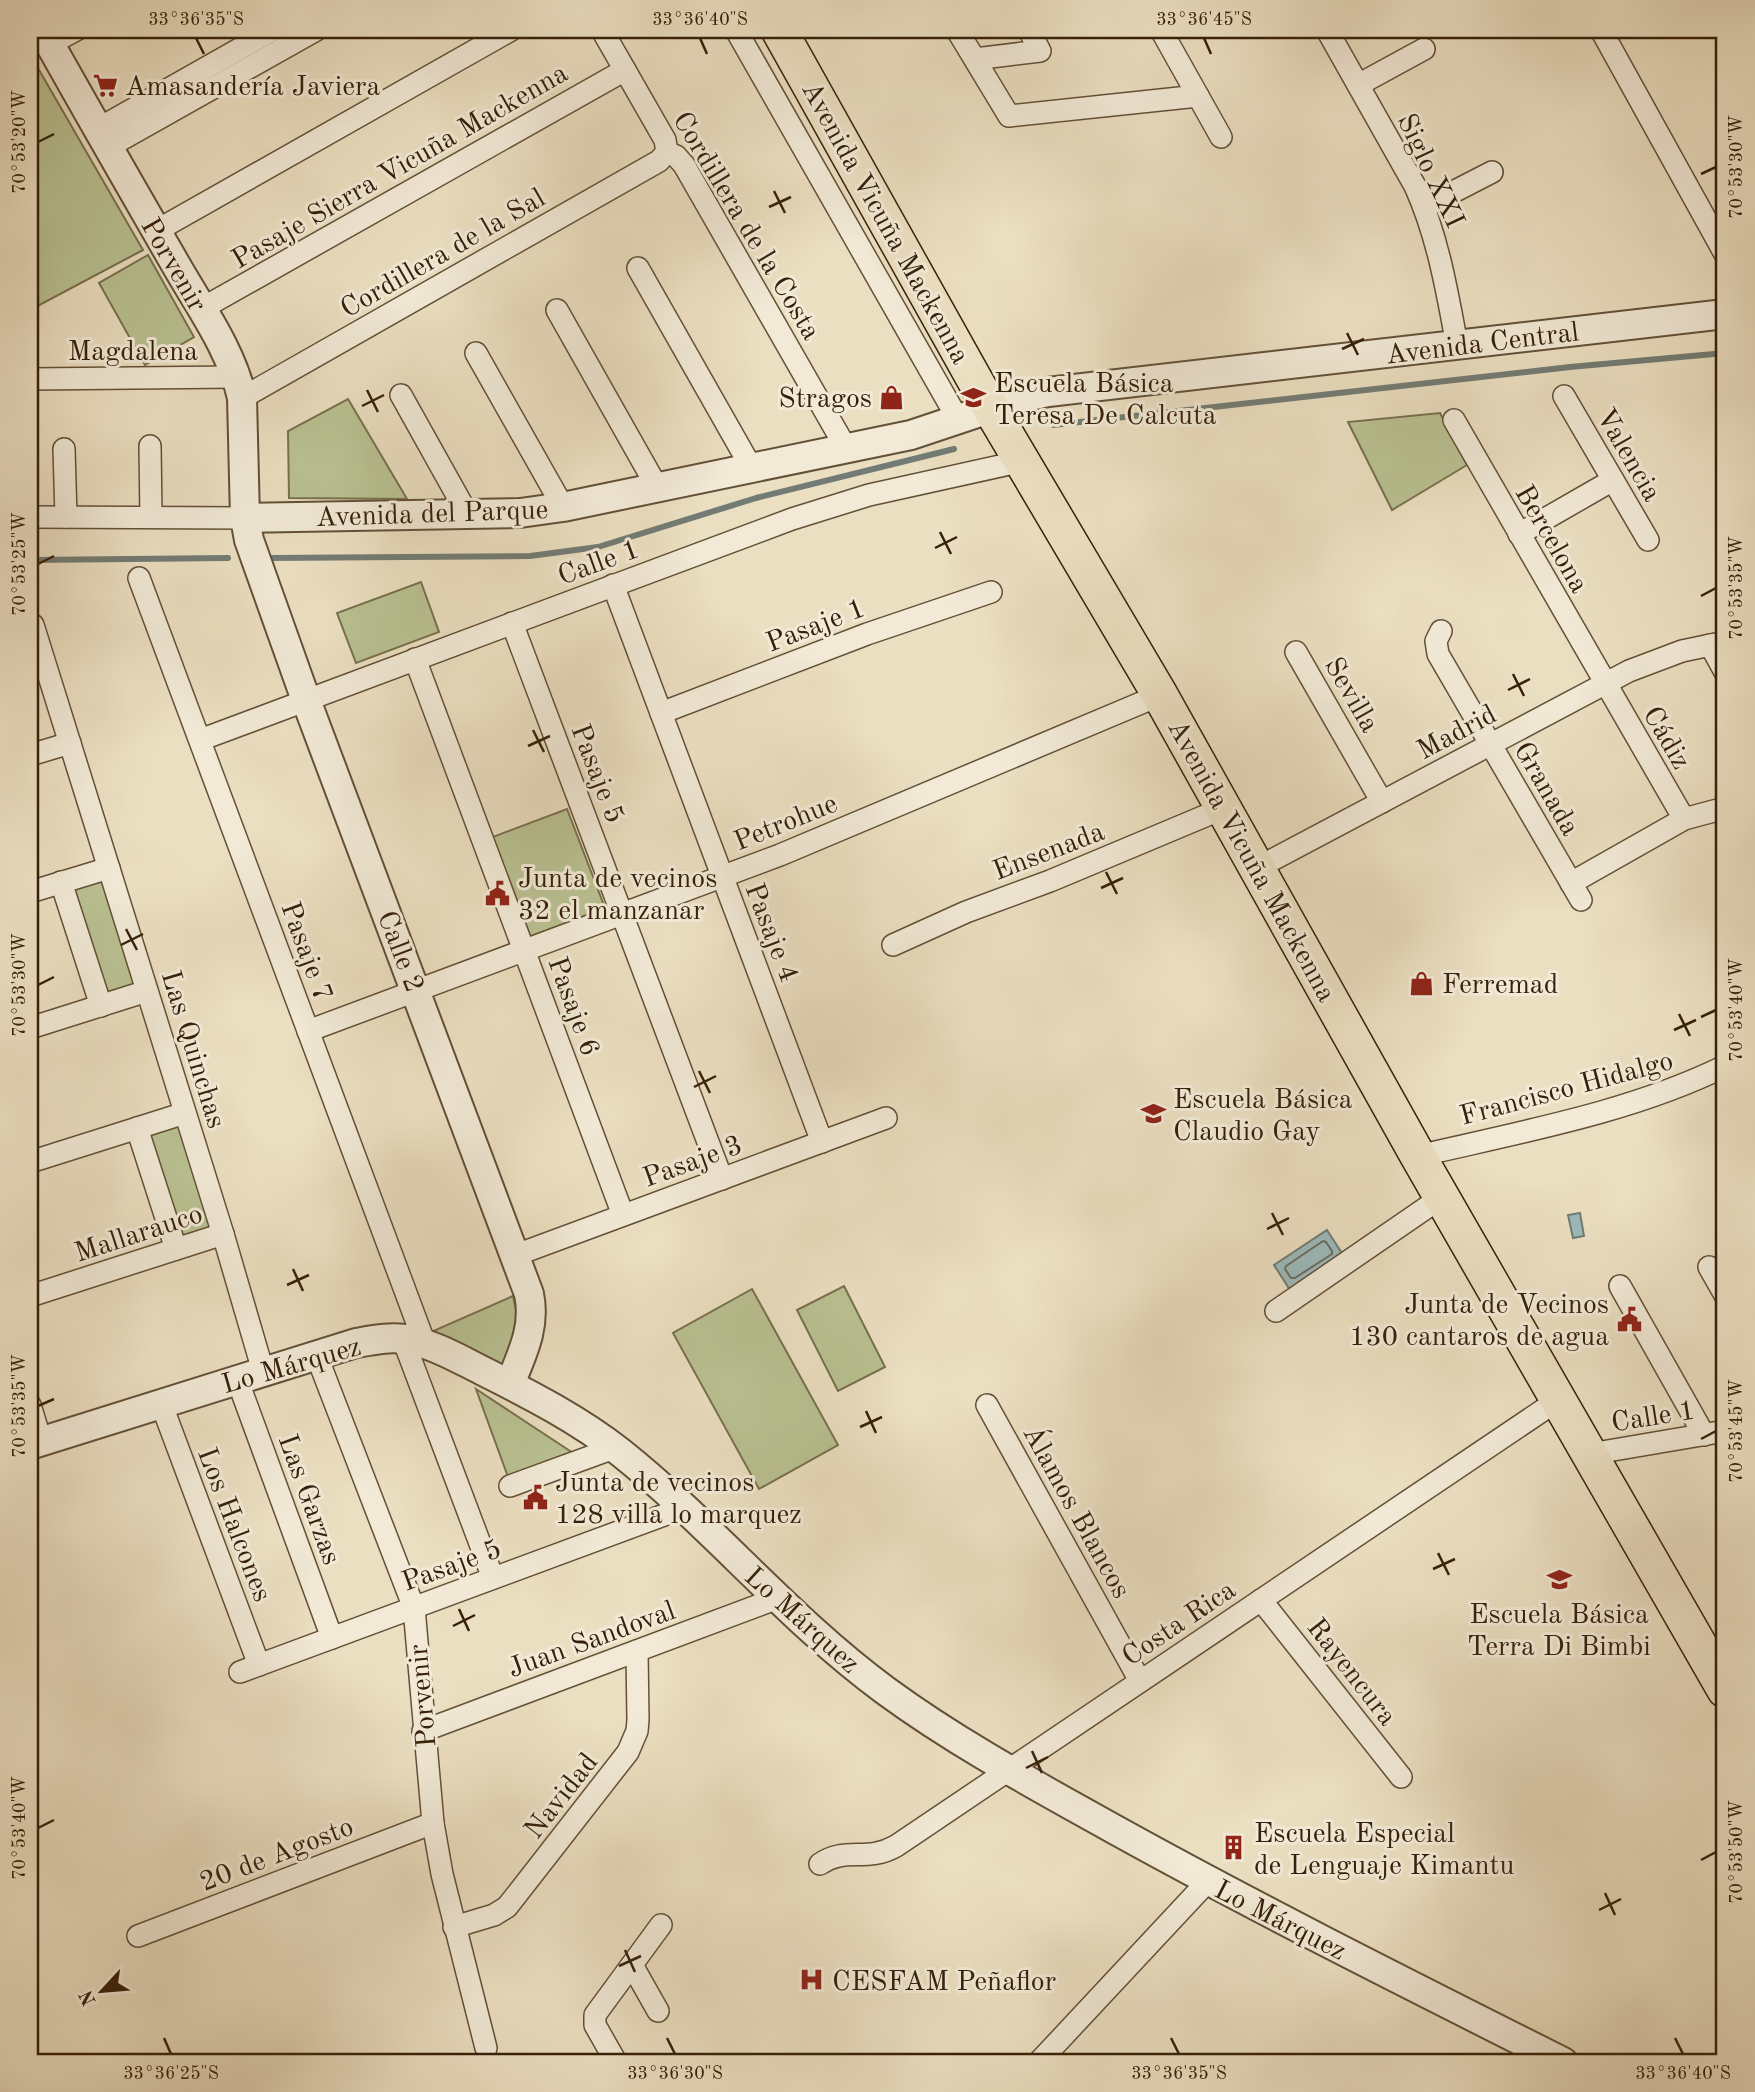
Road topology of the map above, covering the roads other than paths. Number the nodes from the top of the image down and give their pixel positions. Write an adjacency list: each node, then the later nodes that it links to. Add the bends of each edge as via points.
1 (76, 30): 13 (street)
2 (273, 30): 20 (street)
3 (316, 30): 20 (street)
4 (511, 30): 24 (street)
5 (602, 30): 16 (street, Cordillera de la Costa)
6 (736, 30): 36 (street)
7 (779, 30): 36 (main road, Avenida Vicuña Mackenna)
8 (957, 30): 15 (street)
9 (1029, 30): 15 (street, via 1040,51)
10 (1161, 30): 18 (street)
11 (1327, 30): 17 (street, Siglo XXI)
12 (1601, 30): 25 (street)
13 (41, 35): 20 (street, Porvenir)
14 (1424, 49): 17 (street)
15 (975, 59): 18 (street, via 1009,116)
16 (625, 70): 21 (street, Cordillera de la Costa, via 665,140); 27 (street, Pasaje Sierra Vicuña Mackenna)
17 (1358, 85): 23 (street, Siglo XXI)
18 (1198, 96): 19 (street)
19 (1221, 137)
20 (103, 138): 24 (street, Porvenir)
21 (667, 152): 33 (street, Cordillera de la Sal, via 659,161); 39 (street, Cordillera de la Costa, via 684,165)
22 (1492, 172): 23 (street)
23 (1424, 208): 30 (street, Siglo XXI, via 1438,250)
24 (156, 231): 27 (street, Porvenir)
25 (1725, 254)
26 (638, 268): 42 (street)
27 (201, 309): 33 (street, Porvenir)
28 (557, 310): 44 (street)
29 (1725, 314): 30 (street, Avenida Central)
30 (1457, 345): 36 (street, Avenida Central, via 1078,388)
31 (476, 354): 45 (street)
32 (30, 379): 33 (street, Magdalena)
33 (239, 388): 50 (street, Porvenir)
34 (401, 395): 46 (street)
35 (1564, 396): 43 (street, Valencia)
36 (975, 415): 39 (street, Avenida del Parque, via 911,435); 41 (main road, Avenida Vicuña Mackenna)
37 (1454, 420): 51 (street, Bercelona)
38 (150, 446): 49 (street)
39 (846, 448): 42 (street, Avenida del Parque)
40 (64, 449): 48 (street)
41 (1024, 461): 54 (street, Calle 1, via 834,505); 64 (main road, Avenida Vicuña Mackenna)
42 (751, 467): 44 (street, Avenida del Parque)
43 (1613, 480): 51 (street); 52 (street, Valencia)
44 (657, 487): 45 (street, Avenida del Parque)
45 (563, 507): 46 (street, Avenida del Parque)
46 (468, 516): 50 (street, Avenida del Parque)
47 (30, 517): 48 (street, Avenida del Parque)
48 (66, 517): 49 (street, Avenida del Parque)
49 (151, 517): 50 (street, Avenida del Parque)
50 (245, 517): 65 (street, Calle 2)
51 (1519, 534): 63 (street, Bercelona)
52 (1648, 540)
53 (139, 578): 67 (street, Pasaje 7)
54 (613, 585): 56 (street, Calle 1); 66 (street, Pasaje 4)
55 (991, 592): 66 (street, Pasaje 1)
56 (512, 623): 61 (street, Calle 1); 80 (street, Pasaje 5)
57 (33, 625): 68 (street, Las Quinchas)
58 (1441, 631): 69 (street, Granada, via 1436,641 1438,654)
59 (1717, 643): 62 (street); 63 (street, Madrid, via 1655,660)
60 (1296, 652): 71 (street, Sevilla)
61 (415, 659): 65 (street, Calle 1); 82 (street, Pasaje 6)
62 (1725, 672)
63 (1604, 683): 69 (street, Madrid); 74 (street, Cádiz)
64 (1160, 695): 72 (main road, Avenida Vicuña Mackenna); 77 (street, Petrohue)
65 (306, 700): 67 (street, Calle 1); 83 (street, Calle 2)
66 (661, 713): 77 (street, Pasaje 4)
67 (200, 740): 87 (street, Pasaje 7)
68 (70, 743): 70 (street); 75 (street, Las Quinchas)
69 (1490, 744): 71 (street, Madrid); 74 (street, Granada, via 1576,891)
70 (30, 755)
71 (1382, 802): 76 (street, Madrid)
72 (1224, 808): 76 (main road, Avenida Vicuña Mackenna); 81 (street, Ensenada)
73 (1725, 808): 74 (street)
74 (1684, 819)
75 (108, 867): 78 (street); 84 (street, Las Quinchas)
76 (1257, 868): 93 (main road, Avenida Vicuña Mackenna)
77 (722, 876): 80 (street, Petrohue); 92 (street, Pasaje 4)
78 (61, 882): 79 (street); 85 (street)
79 (30, 892)
80 (622, 914): 82 (street, Petrohue); 95 (street, Pasaje 5)
81 (893, 945)
82 (525, 950): 83 (street, Petrohue); 97 (street, Pasaje 6)
83 (417, 990): 87 (street, Petrohue); 100 (street, Calle 2)
84 (147, 991): 85 (street); 89 (street, Las Quinchas)
85 (101, 1006): 86 (street)
86 (30, 1028)
87 (308, 1031): 106 (street, Pasaje 7)
88 (1725, 1066): 93 (street, Francisco Hidalgo, via 1632,1103)
89 (185, 1113): 91 (street); 98 (street, Las Quinchas)
90 (887, 1118): 92 (street, Pasaje 3)
91 (137, 1128): 94 (street); 99 (street)
92 (822, 1142): 95 (street, Pasaje 3)
93 (1418, 1156): 96 (main road, Avenida Vicuña Mackenna)
94 (30, 1162)
95 (722, 1179): 97 (street, Pasaje 3)
96 (1442, 1197): 105 (street); 110 (main road, Avenida Vicuña Mackenna)
97 (624, 1215): 100 (street, Pasaje 3)
98 (223, 1234): 99 (street, Mallarauco); 108 (street, Las Quinchas)
99 (176, 1249): 104 (street, Mallarauco)
100 (516, 1255): 109 (street, Calle 2, via 532,1317)
101 (1709, 1267): 103 (street)
102 (1620, 1286): 115 (street)
103 (1725, 1295)
104 (30, 1296)
105 (1276, 1311)
106 (414, 1342): 107 (street, Lo Márquez, via 383,1338); 109 (street, Lo Márquez); 121 (street, Pasaje 7)
107 (316, 1354): 108 (street, Lo Márquez); 124 (street, Porvenir)
108 (250, 1375): 111 (street, Lo Márquez); 125 (street, Las Garzas)
109 (510, 1384): 117 (street, Lo Márquez)
110 (1558, 1400): 118 (main road, Avenida Vicuña Mackenna); 123 (street, Costa Rica)
111 (161, 1404): 116 (street, Lo Márquez); 127 (street, Los Halcones)
112 (30, 1405): 116 (street)
113 (987, 1405): 128 (street, Álamos Blancos)
114 (1725, 1431): 115 (street, Calle 1)
115 (1704, 1435): 118 (street, Calle 1)
116 (34, 1438)
117 (614, 1448): 119 (street); 120 (street, Lo Márquez)
118 (1590, 1454): 129 (main road, Avenida Vicuña Mackenna)
119 (510, 1486)
120 (683, 1508): 121 (street, Pasaje 5); 122 (street, Lo Márquez)
121 (493, 1578): 124 (street, Pasaje 5)
122 (778, 1598): 126 (street, Juan Sandoval); 131 (street, Lo Márquez, via 883,1689)
123 (1261, 1600): 128 (street, Costa Rica); 132 (street, Rayencura)
124 (414, 1608): 125 (street, Pasaje 5); 130 (street, Porvenir)
125 (332, 1638): 127 (street, Pasaje 5)
126 (637, 1651): 130 (street, Juan Sandoval); 137 (street, Navidad, via 638,1720 628,1752 507,1908)
127 (249, 1668)
128 (1140, 1681): 131 (street, Costa Rica)
129 (1725, 1690)
130 (423, 1731): 133 (street, Porvenir)
131 (1008, 1770): 134 (street, Costa Rica, via 886,1852 837,1855); 135 (street, Lo Márquez)
132 (1401, 1777)
133 (433, 1823): 137 (street, Porvenir); 138 (street, 20 de Agosto)
134 (820, 1864)
135 (1208, 1881): 143 (street); 144 (street, Lo Márquez)
136 (662, 1925): 139 (street)
137 (454, 1927): 141 (street, Porvenir)
138 (138, 1936)
139 (632, 1965): 140 (street); 142 (street, via 595,2015 595,2025)
140 (658, 2011)
141 (486, 2048)
142 (616, 2062)
143 (1039, 2062)
144 (1563, 2062)

